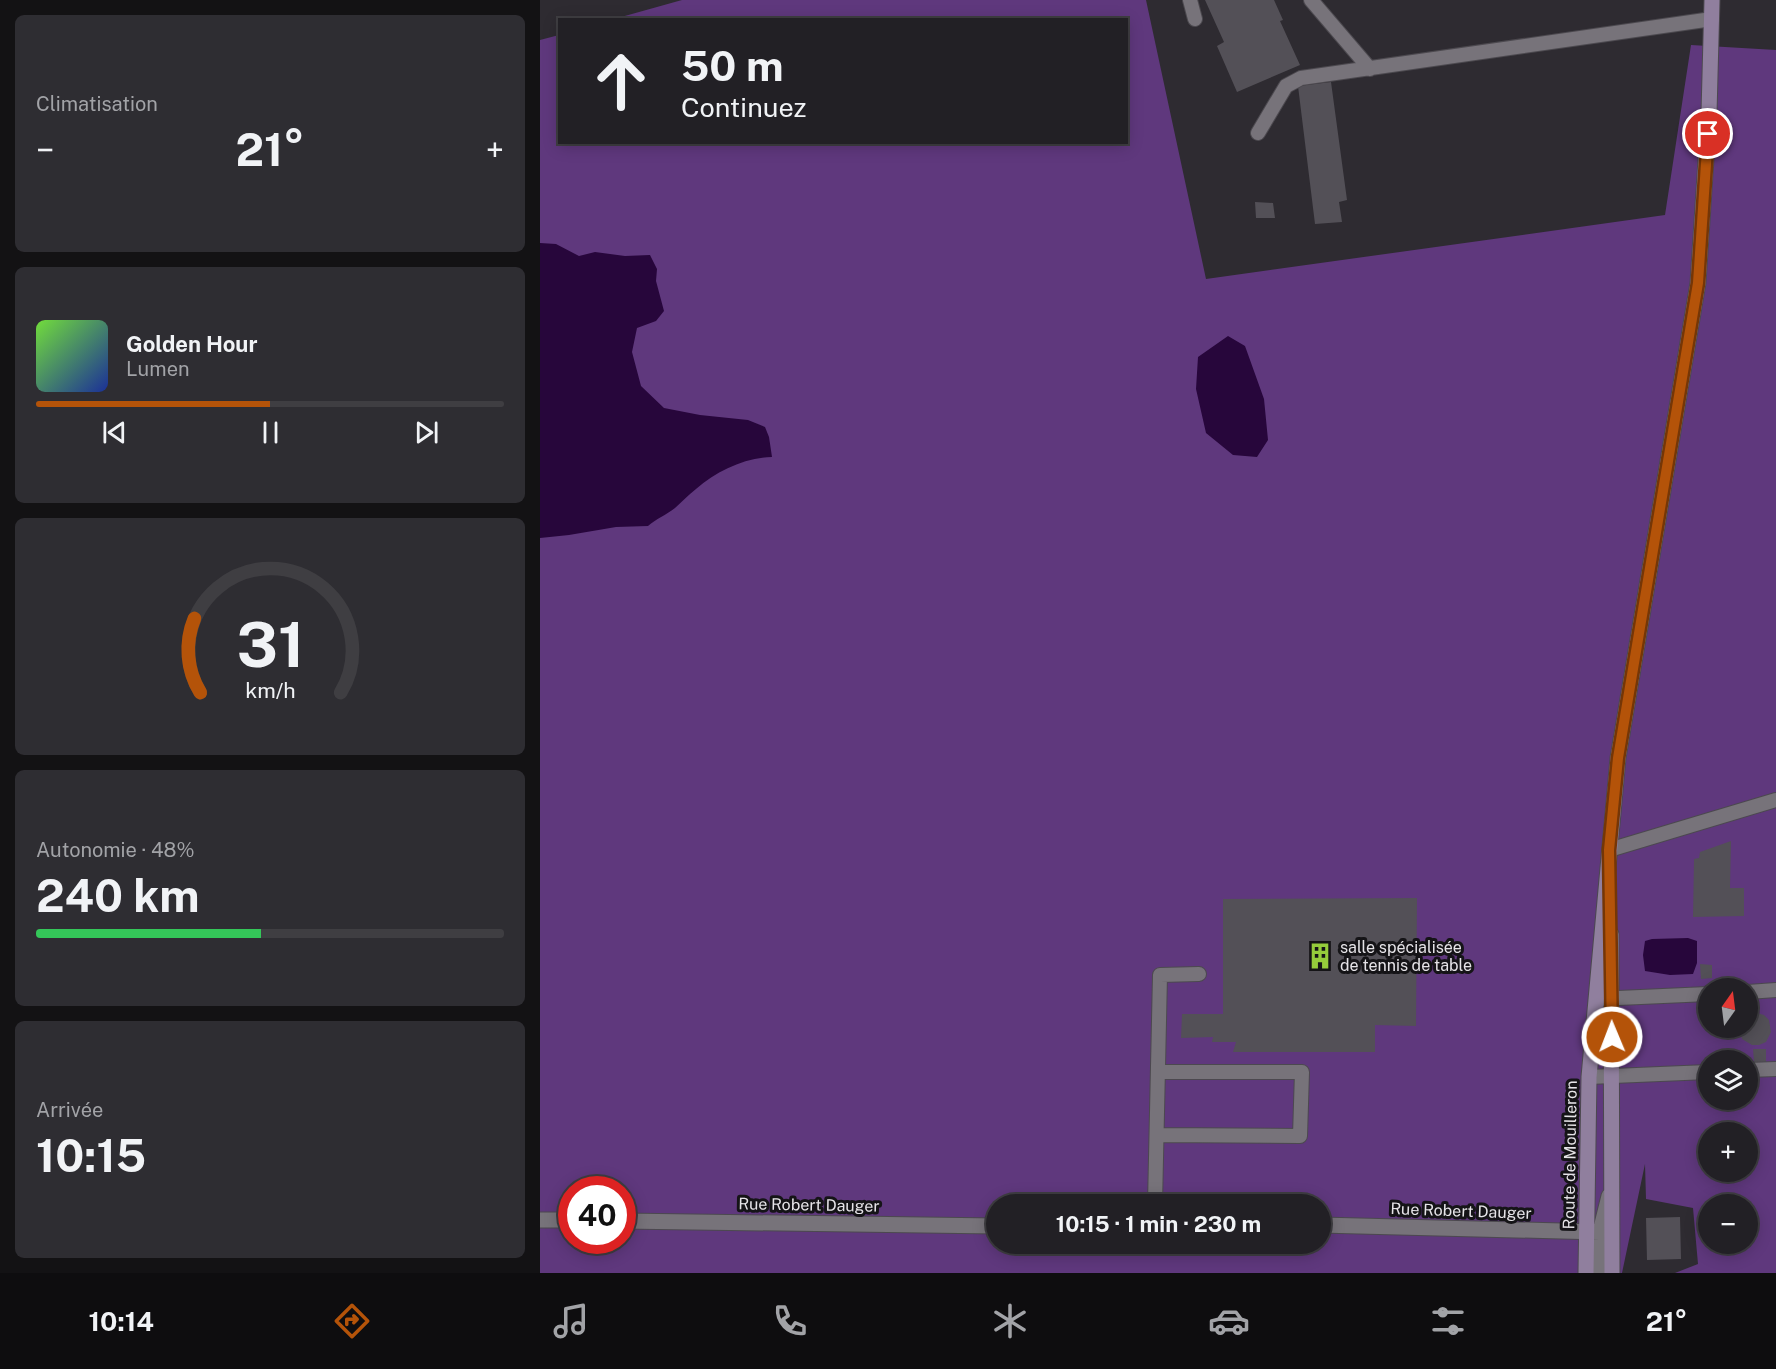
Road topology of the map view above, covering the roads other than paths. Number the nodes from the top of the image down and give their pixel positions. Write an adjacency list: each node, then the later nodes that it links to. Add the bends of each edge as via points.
1 (1190, 0): 4 (lane)
2 (1311, 0): 6 (lane)
3 (1712, 0): 5 (street, Route de Mouilleron)
4 (1195, 19)
5 (1712, 19): 6 (lane); 9 (street, Route de Mouilleron, via 1698,283 1618,758)
6 (1370, 69): 7 (lane, via 1301,78 1286,86)
7 (1258, 133)
8 (1776, 801): 9 (lane)
9 (1609, 850): 14 (street, Route de Mouilleron)
10 (1199, 974): 17 (lane, via 1160,975)
11 (1776, 990): 12 (lane)
12 (1758, 991)
13 (1698, 994): 14 (lane)
14 (1604, 999): 19 (street, Route de Mouilleron); 20 (street, Route de Mouilleron)
15 (1776, 1069): 16 (lane)
16 (1758, 1070)
17 (1159, 1072): 21 (lane); 21 (lane, via 1302,1072 1300,1136)
18 (1698, 1072): 19 (lane)
19 (1613, 1076): 20 (lane); 22 (street, Route de Mouilleron)
20 (1589, 1077): 29 (street, Route de Mouilleron)
21 (1157, 1135): 23 (lane)
22 (1612, 1180): 29 (street); 32 (street, Route de Mouilleron)
23 (1155, 1194)
24 (540, 1220): 25 (street)
25 (558, 1220)
26 (636, 1221): 28 (street, Rue Robert Dauger)
27 (1331, 1225): 29 (street, Rue Robert Dauger)
28 (986, 1226)
29 (1593, 1232): 30 (street, Route de Mouilleron); 31 (street)
30 (1586, 1273)
31 (1600, 1273)
32 (1612, 1273)

